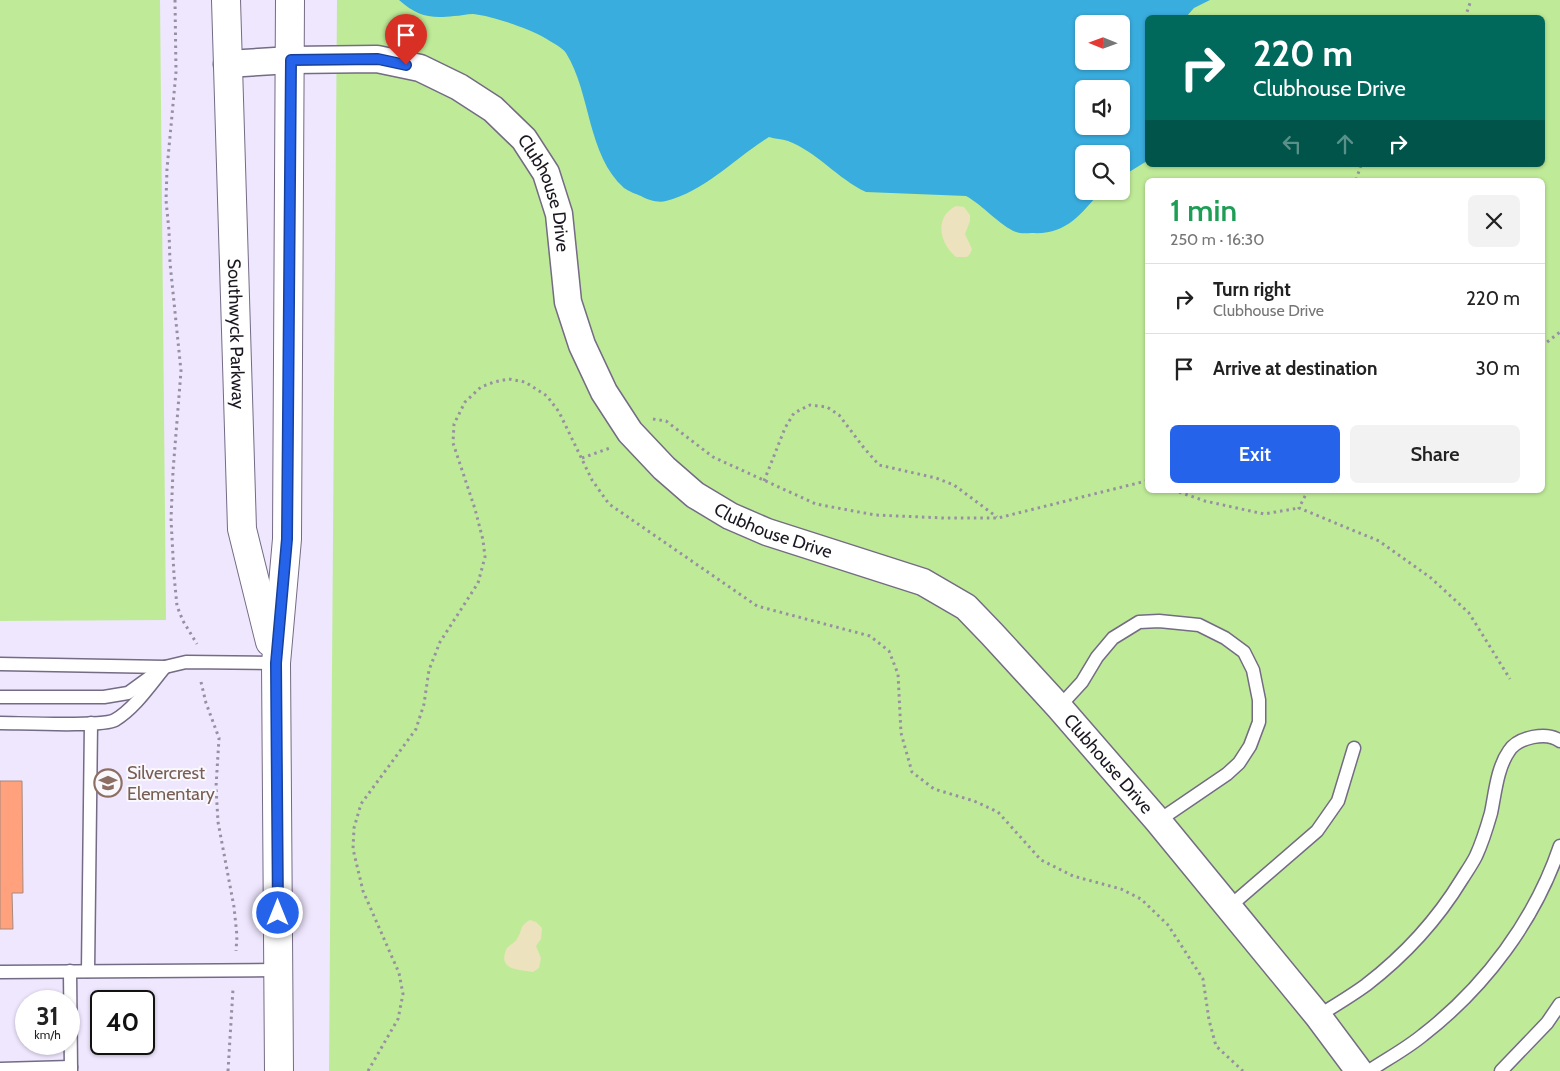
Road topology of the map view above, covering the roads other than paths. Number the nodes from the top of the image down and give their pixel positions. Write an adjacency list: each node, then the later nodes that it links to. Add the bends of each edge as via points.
1 (226, 0): 4 (street, Southwyck Parkway)
2 (290, 0): 3 (street, Southwyck Parkway)
3 (291, 60): 4 (street, Clubhouse Drive); 5 (street, Southwyck Parkway, via 287,539); 9 (street, Clubhouse Drive, via 378,59 420,68 459,87 493,109 524,139 546,173 559,214 568,302 582,345 604,392 630,432 664,468 695,495 730,516 767,532 923,582 947,595 966,607)
4 (227, 64): 5 (street, Southwyck Parkway, via 242,529)
5 (276, 663): 7 (lane, via 186,662); 17 (street, Southwyck Parkway)
6 (0, 664): 7 (lane)
7 (165, 667): 8 (lane, via 128,693 104,697); 11 (lane, via 132,707 113,721)
8 (0, 696)
9 (1059, 707): 14 (street, Clubhouse Drive); 14 (lane, via 1082,682 1113,638 1139,622 1199,625 1244,652 1253,670 1259,700 1258,722 1250,746 1227,774)
10 (0, 723): 11 (lane)
11 (91, 724): 19 (lane)
12 (1560, 741): 22 (lane, via 1540,736 1522,740 1509,750 1476,856 1452,895 1427,929 1396,961)
13 (1354, 748): 16 (lane, via 1338,801 1316,831)
14 (1158, 822): 16 (street, Clubhouse Drive)
15 (1560, 846): 27 (lane, via 1527,917 1495,964 1459,1005 1422,1036)
16 (1229, 907): 22 (street, Clubhouse Drive)
17 (278, 970): 19 (lane); 25 (street, Southwyck Parkway)
18 (70, 971): 19 (lane); 20 (lane); 24 (lane)
19 (88, 971)
20 (0, 972)
21 (1560, 1004): 28 (lane)
22 (1318, 1016): 26 (street, Clubhouse Drive)
23 (0, 1069): 24 (lane)
24 (71, 1069)
25 (279, 1071)
26 (1359, 1071)
27 (1369, 1071)
28 (1501, 1071)

